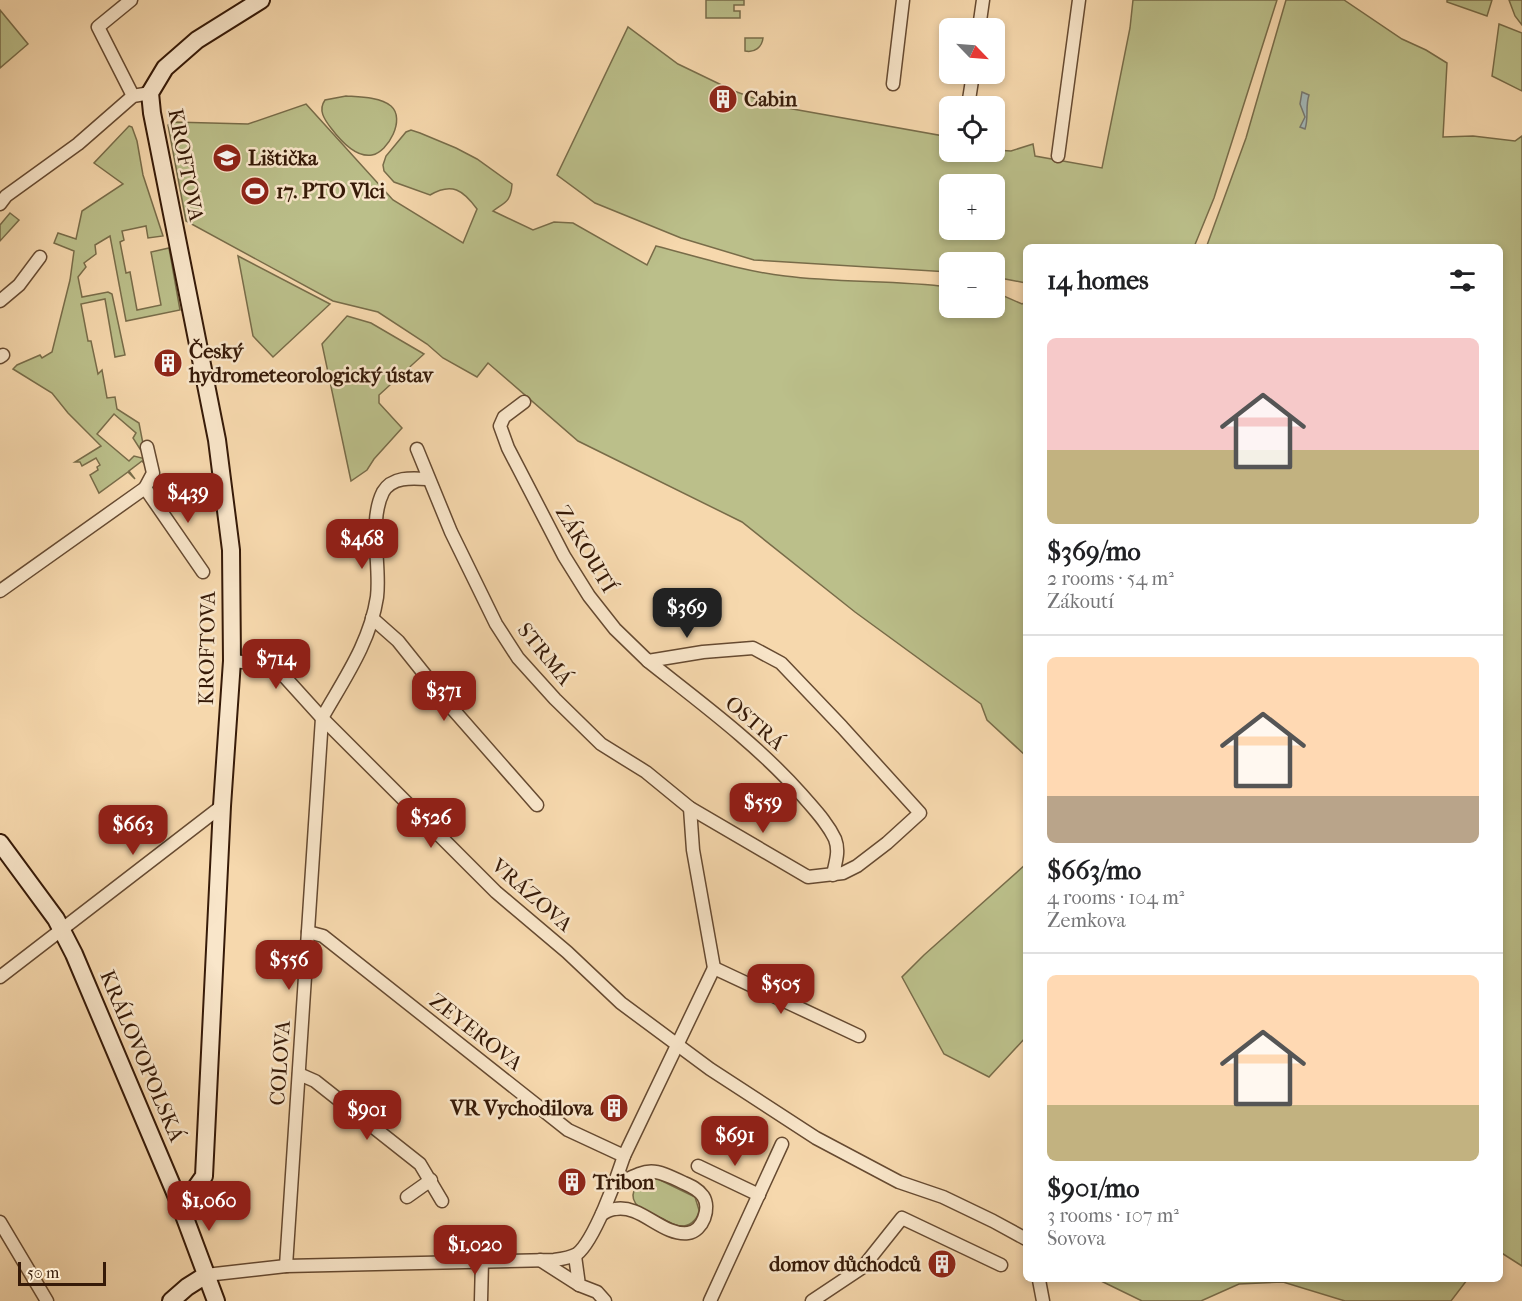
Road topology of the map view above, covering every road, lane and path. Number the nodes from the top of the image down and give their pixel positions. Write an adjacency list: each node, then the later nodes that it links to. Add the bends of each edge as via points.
1 (131, 0): 9 (street, via 98,27)
2 (261, 0): 8 (street, via 197,40 165,68)
3 (903, 0): 7 (street)
4 (983, 0): 6 (street)
5 (1079, 0): 10 (street)
6 (980, 18)
7 (893, 84)
8 (150, 93): 9 (street); 22 (street, KROFTOVA, via 217,440 231,550)
9 (133, 96): 11 (street)
10 (1058, 156)
11 (0, 204)
12 (40, 257): 13 (street, via 19,285)
13 (0, 301)
14 (524, 402): 23 (street, ZÁKOUTÍ, via 504,417 500,426 508,448 589,596)
15 (147, 447): 18 (street, via 153,473)
16 (417, 449): 17 (street, STRMÁ)
17 (428, 479): 21 (street, via 395,480 384,491 376,529 377,596); 27 (street, STRMÁ, via 472,578 518,658 601,744 646,772)
18 (145, 488): 19 (street); 20 (street)
19 (203, 572)
20 (2, 585)
21 (372, 618): 24 (street, via 364,645); 25 (street, via 398,641)
22 (232, 661): 24 (street, VRÁZOVA, via 274,665); 26 (street, KROFTOVA)
23 (648, 661): 29 (street, OSTRÁ, via 784,774 824,819 838,853); 29 (street, via 753,648 781,663 920,813 857,866)
24 (322, 718): 31 (street, COLOVA); 35 (street, VRÁZOVA, via 496,892 621,1003)
25 (537, 805)
26 (222, 806): 30 (street); 45 (street, KROFTOVA, via 204,1176 192,1193)
27 (690, 808): 29 (street, via 808,877); 32 (street, via 693,850)
28 (0, 843): 30 (street, KRÁLOVOPOLSKÁ)
29 (832, 875)
30 (62, 929): 33 (street); 45 (street, KRÁLOVOPOLSKÁ)
31 (308, 932): 36 (street, COLOVA); 38 (street, ZEYEROVA, via 323,936 568,1130)
32 (714, 968): 34 (street); 35 (street)
33 (0, 977)
34 (859, 1036)
35 (678, 1046): 38 (street); 48 (street, VRÁZOVA, via 816,1138 899,1182 944,1197)
36 (298, 1074): 40 (street, via 315,1081 420,1164); 53 (street, COLOVA)
37 (782, 1144): 42 (street)
38 (624, 1156): 41 (street)
39 (698, 1166): 42 (street)
40 (431, 1180): 43 (street); 44 (street)
41 (615, 1185): 46 (street); 46 (street, via 644,1172 659,1171 698,1191 706,1209 699,1227 690,1233 676,1232 627,1209)
42 (759, 1195): 62 (street)
43 (407, 1197)
44 (442, 1201)
45 (179, 1202): 54 (street, KRÁLOVOPOLSKÁ)
46 (602, 1214): 49 (street)
47 (0, 1222): 57 (street)
48 (1023, 1237)
49 (575, 1256): 50 (street); 56 (street)
50 (540, 1260): 51 (street); 56 (street)
51 (482, 1261): 53 (street); 60 (street)
52 (1001, 1265): 63 (street, via 902,1218 863,1267)
53 (286, 1266): 54 (street)
54 (206, 1275): 58 (street); 59 (street, KRÁLOVOPOLSKÁ)
55 (1039, 1282): 64 (street)
56 (579, 1285): 61 (street, via 597,1292)
57 (47, 1301)
58 (171, 1301)
59 (216, 1301)
60 (481, 1301)
61 (605, 1301)
62 (710, 1301)
63 (812, 1301)
64 (1043, 1301)

